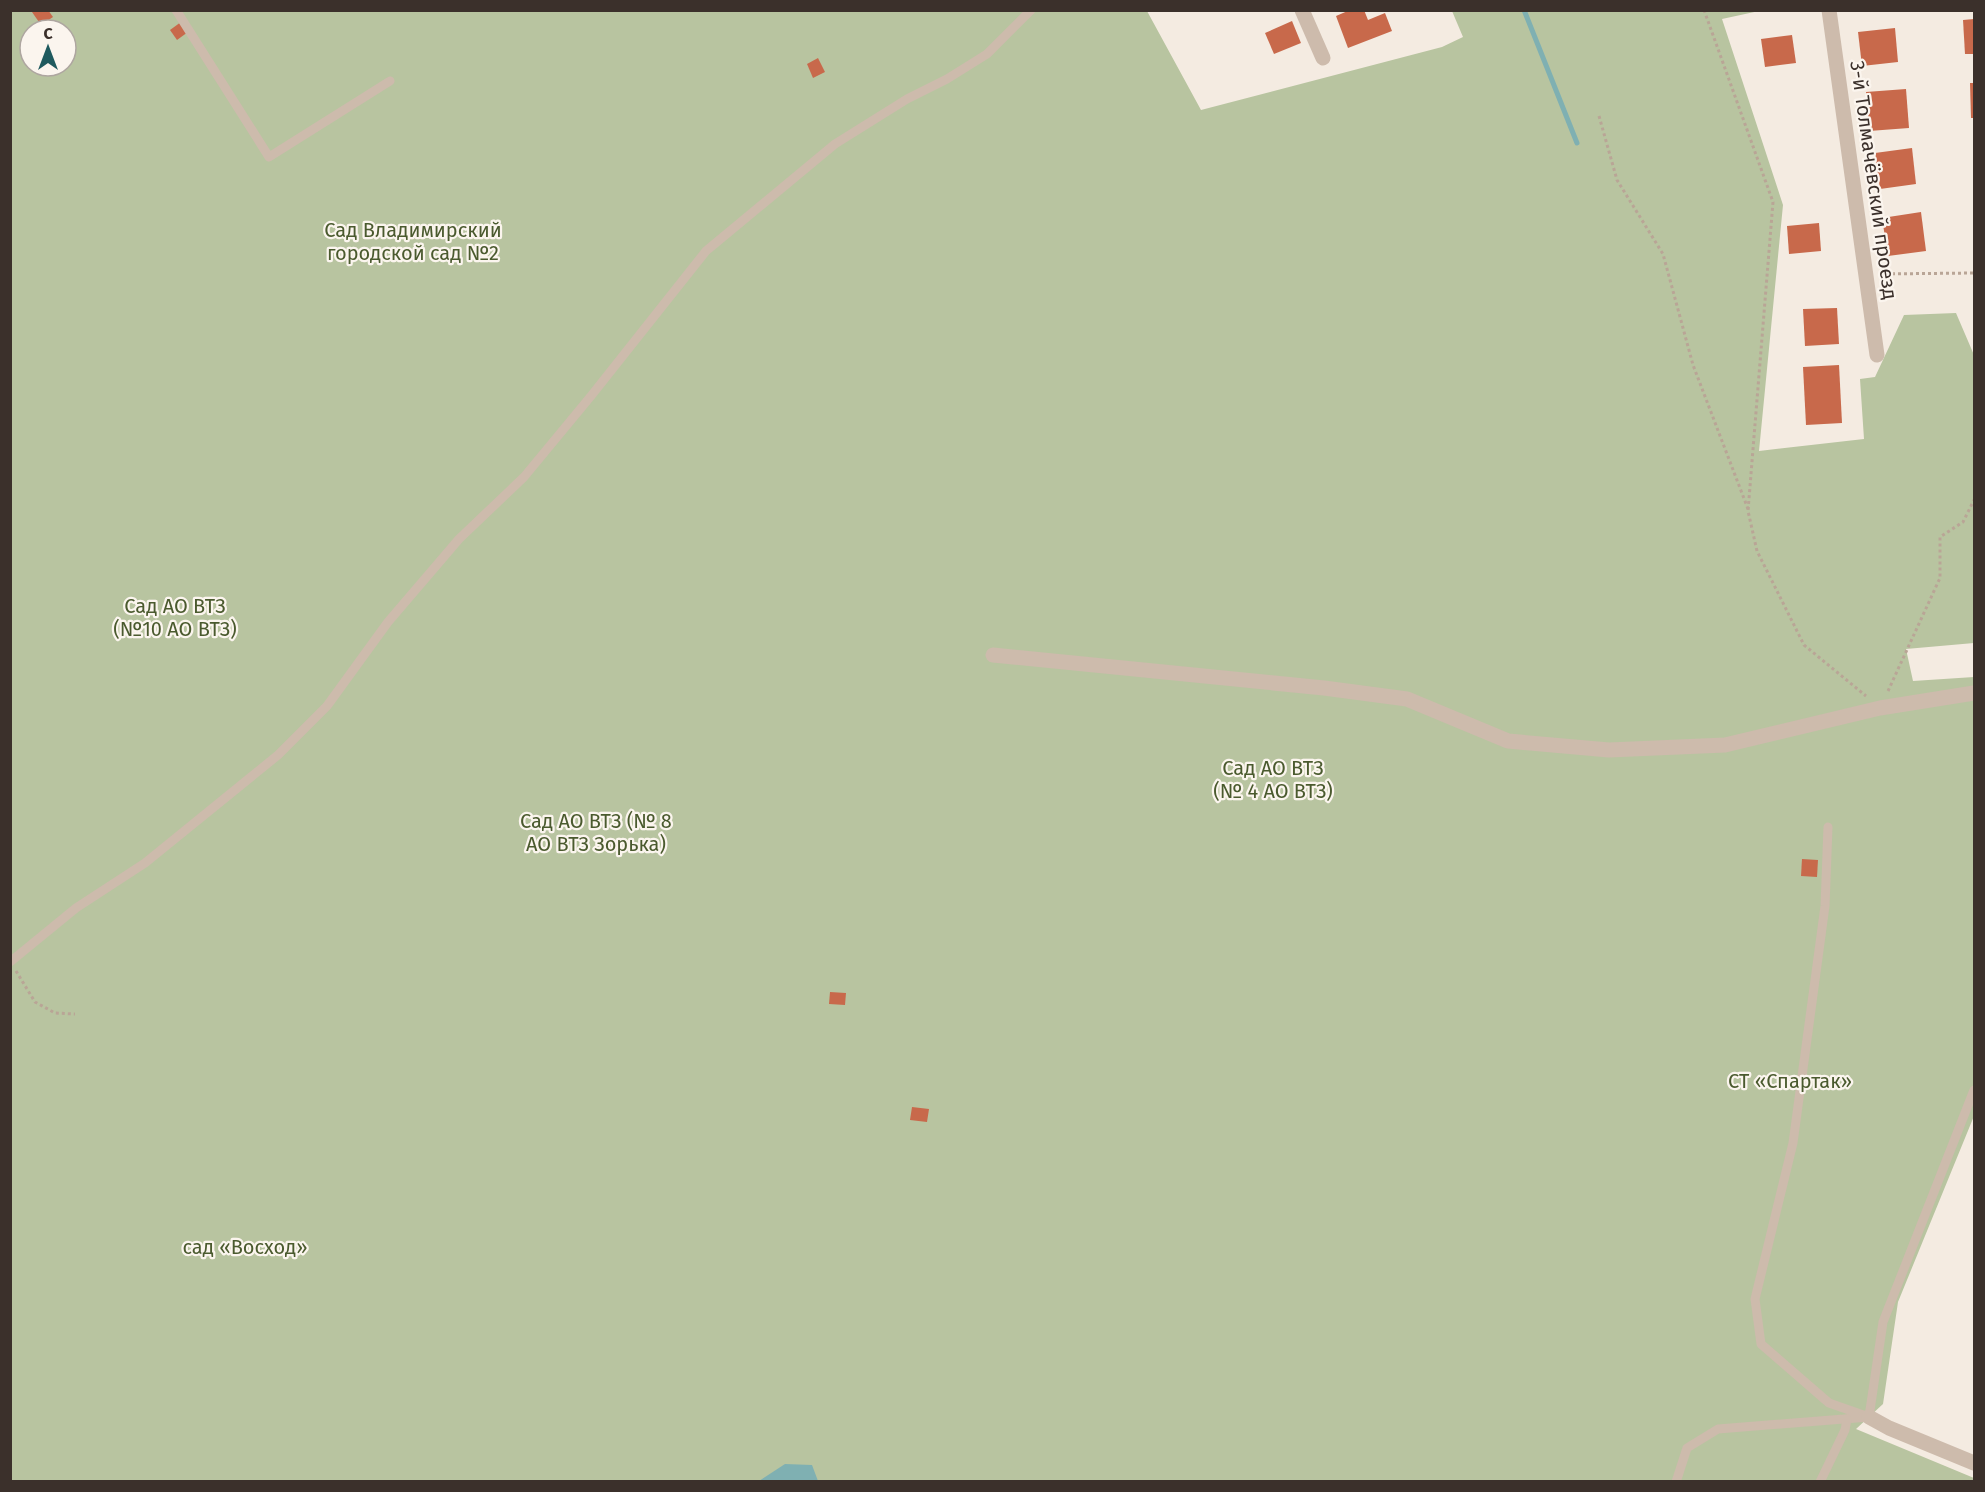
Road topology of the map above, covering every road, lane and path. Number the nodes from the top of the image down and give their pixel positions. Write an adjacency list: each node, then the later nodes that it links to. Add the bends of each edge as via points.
1 (176, 10): 7 (lane, via 269,157)
2 (1031, 10): 18 (lane, via 987,54 835,144 706,251 524,477 459,539 388,622 327,706 278,755 145,863 76,908)
3 (1302, 10): 6 (street)
4 (1704, 10): 13 (path, via 1773,202)
5 (1829, 10): 10 (street, 3-й Толмачёвский проезд)
6 (1323, 58)
7 (390, 81)
8 (1599, 116): 13 (path, via 1617,180 1663,254 1693,365)
9 (1974, 273): 10 (path)
10 (1866, 274): 11 (street, 3-й Толмачёвский проезд)
11 (1877, 355)
12 (1974, 500): 16 (path, via 1963,522 1940,537 1940,578)
13 (1748, 511): 16 (path, via 1757,551 1804,645)
14 (993, 654): 16 (street, via 1407,699 1508,741 1609,750 1725,745)
15 (1974, 693): 16 (street)
16 (1880, 708)
17 (1828, 827): 21 (lane, via 1825,906 1793,1143 1755,1299 1761,1344 1829,1403)
18 (11, 962): 19 (path, via 35,1002 55,1013)
19 (75, 1014)
20 (1974, 1090): 21 (lane, via 1883,1322)
21 (1869, 1417): 22 (lane); 23 (street)
22 (1847, 1419): 24 (lane, via 1718,1429 1687,1448); 25 (lane)
23 (1974, 1463)
24 (1676, 1482)
25 (1820, 1482)

